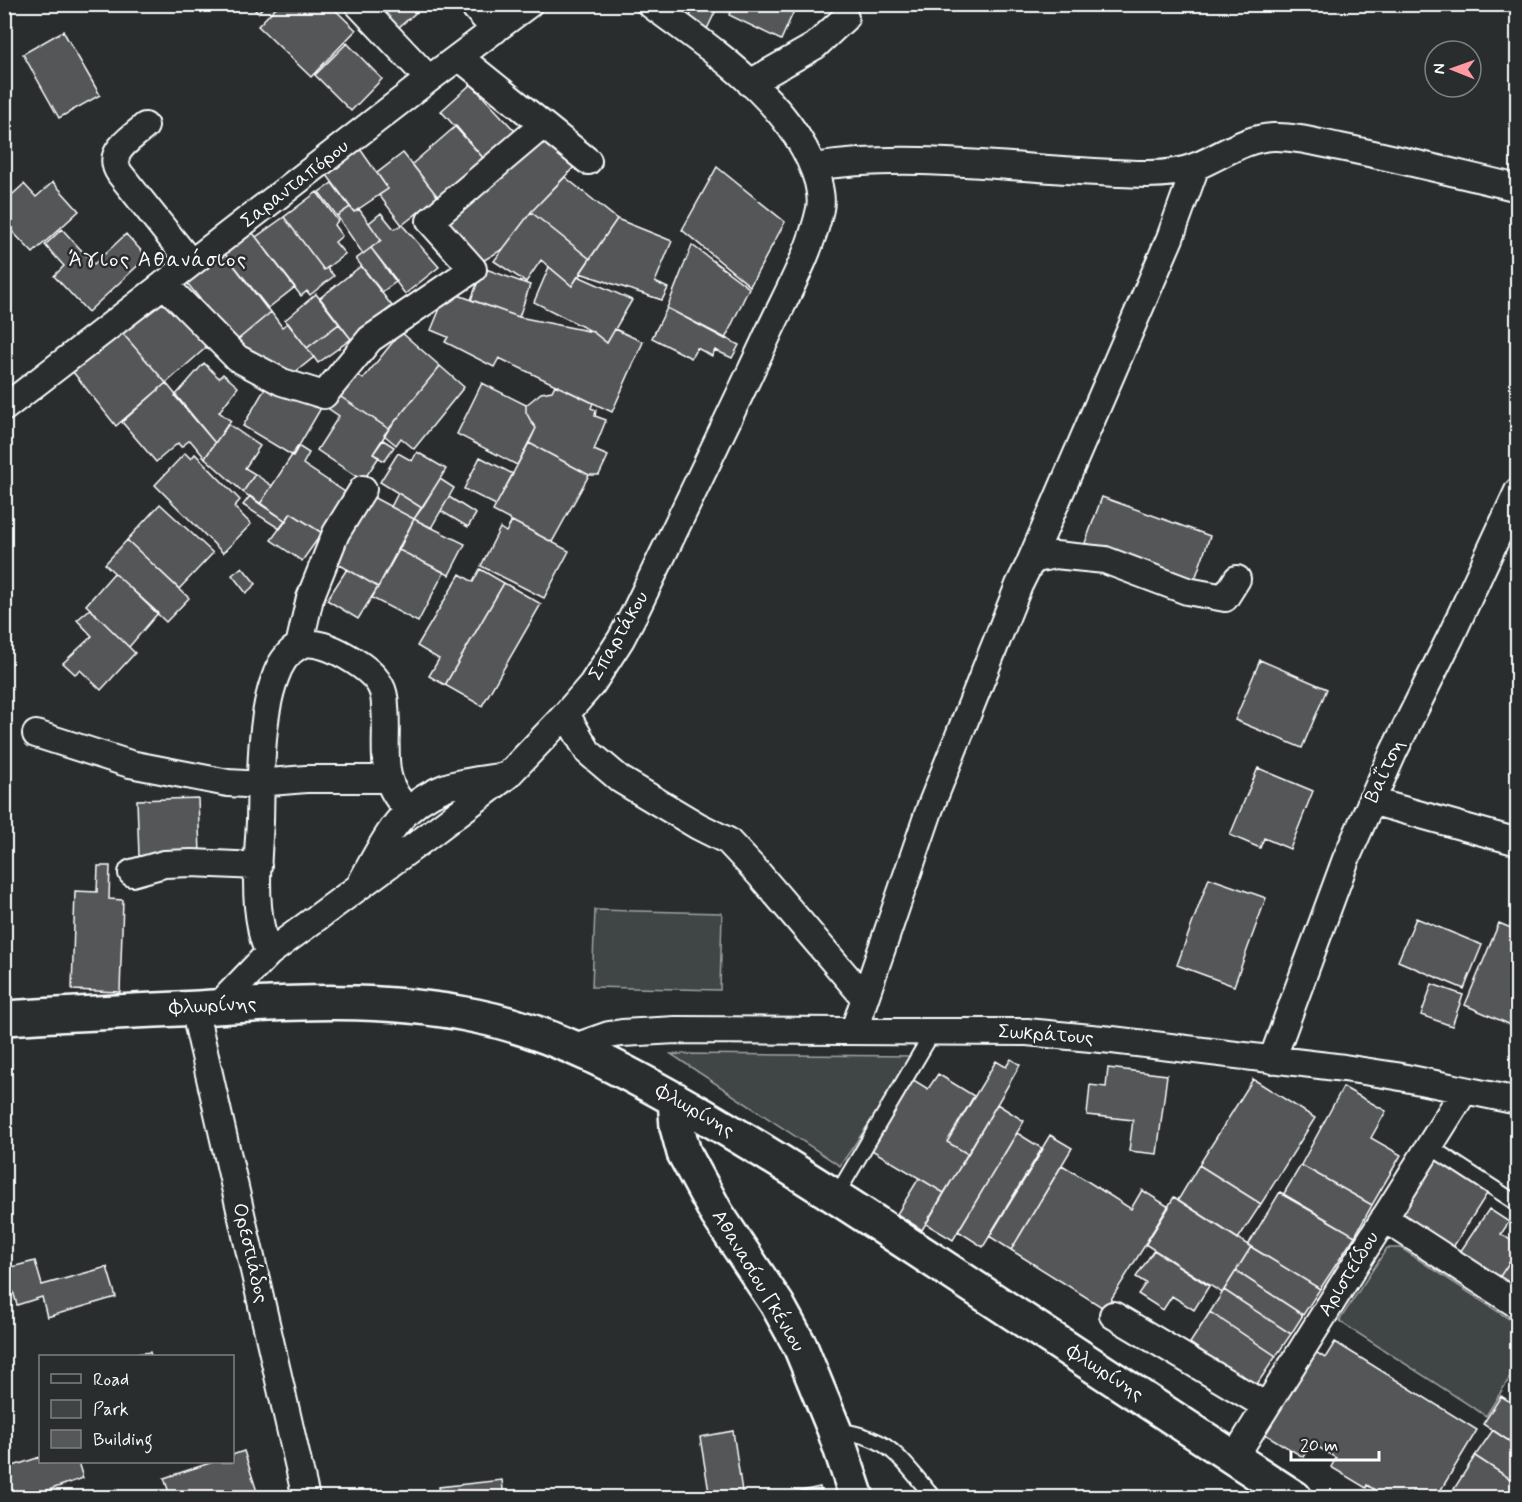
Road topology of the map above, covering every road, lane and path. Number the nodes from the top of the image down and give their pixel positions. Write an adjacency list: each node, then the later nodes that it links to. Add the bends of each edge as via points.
1 (358, 4): 8 (street)
2 (471, 4): 6 (street)
3 (529, 4): 6 (street, Σαρανταπόρου)
4 (650, 4): 9 (street, Σπαρτάκου)
5 (845, 18): 9 (street, via 815,46)
6 (495, 30): 7 (street, Σαρανταπόρου)
7 (459, 57): 8 (street, Σαρανταπόρου); 10 (street)
8 (429, 79): 16 (street, Σαρανταπόρου)
9 (750, 83): 14 (street, Σπαρτάκου, via 783,117)
10 (543, 125): 12 (street); 17 (street, via 430,221 473,269 370,339 324,395 282,382 237,358)
11 (145, 126): 16 (street, via 118,150 114,163)
12 (588, 161)
13 (1196, 166): 14 (street, via 1149,174 897,161); 15 (street, via 1250,140 1296,138); 21 (street, via 1170,238)
14 (813, 167): 24 (street, Σπαρτάκου, via 820,207 801,261 621,639 592,684)
15 (1518, 188)
16 (191, 263): 17 (street, Σαρανταπόρου)
17 (164, 284): 18 (street, Σαρανταπόρου)
18 (4, 408)
19 (363, 489): 23 (street, via 336,533 310,598)
20 (1518, 491): 29 (street, Βαΐτση)
21 (1029, 565): 22 (street, via 1036,559 1055,555 1105,560 1187,591 1225,598); 36 (street, via 942,777)
22 (1237, 579)
23 (299, 646): 27 (street, via 313,644 339,652 370,673 381,686); 28 (street, via 286,657 272,686)
24 (566, 714): 26 (street, Σπαρτάκου); 36 (street, via 588,752 621,780 728,841)
25 (36, 734): 28 (street, via 162,772 228,783)
26 (507, 776): 30 (street, via 445,787); 34 (street, Σπαρτάκου)
27 (387, 779): 28 (street); 30 (street)
28 (261, 782): 32 (street)
29 (1371, 801): 31 (street); 42 (street, Βαΐτση)
30 (408, 809): 34 (street, via 382,845)
31 (1518, 842)
32 (258, 866): 33 (street, via 192,862 164,864); 35 (street, via 260,925)
33 (132, 873)
34 (359, 888): 35 (street, Σπαρτάκου)
35 (269, 952): 37 (street, Σπαρτάκου)
36 (864, 997): 39 (street)
37 (206, 1007): 38 (main road, Φλωρίνης); 41 (main road, Φλωρίνης, via 317,1001 413,1006 504,1022); 55 (street, Ορεστιάδος)
38 (4, 1018)
39 (854, 1030): 40 (street, Σωκράτους); 41 (street, Σωκράτους, via 622,1033)
40 (934, 1030): 42 (street, Σωκράτους, via 1027,1032); 47 (lane)
41 (572, 1048): 44 (main road, Φλωρίνης)
42 (1272, 1059): 43 (street, Σωκράτους)
43 (1464, 1090): 45 (street, Σωκράτους); 46 (street, Αριστείδου)
44 (675, 1099): 47 (main road, Φλωρίνης); 53 (main road, Αθανασίου Γκένιου, via 684,1153 717,1215 777,1304 800,1346)
45 (1518, 1101)
46 (1430, 1146): 48 (lane); 49 (street, Αριστείδου)
47 (836, 1196): 54 (main road, Φλωρίνης)
48 (1518, 1204)
49 (1384, 1218): 50 (street); 52 (street, Αριστείδου)
50 (1518, 1305)
51 (1113, 1315): 52 (street)
52 (1266, 1406): 54 (street, Αριστείδου)
53 (834, 1429): 56 (main road, Αθανασίου Γκένιου); 57 (lane, via 883,1444)
54 (1234, 1458): 58 (main road, Φλωρίνης)
55 (306, 1497)
56 (857, 1497)
57 (934, 1497)
58 (1295, 1497)

